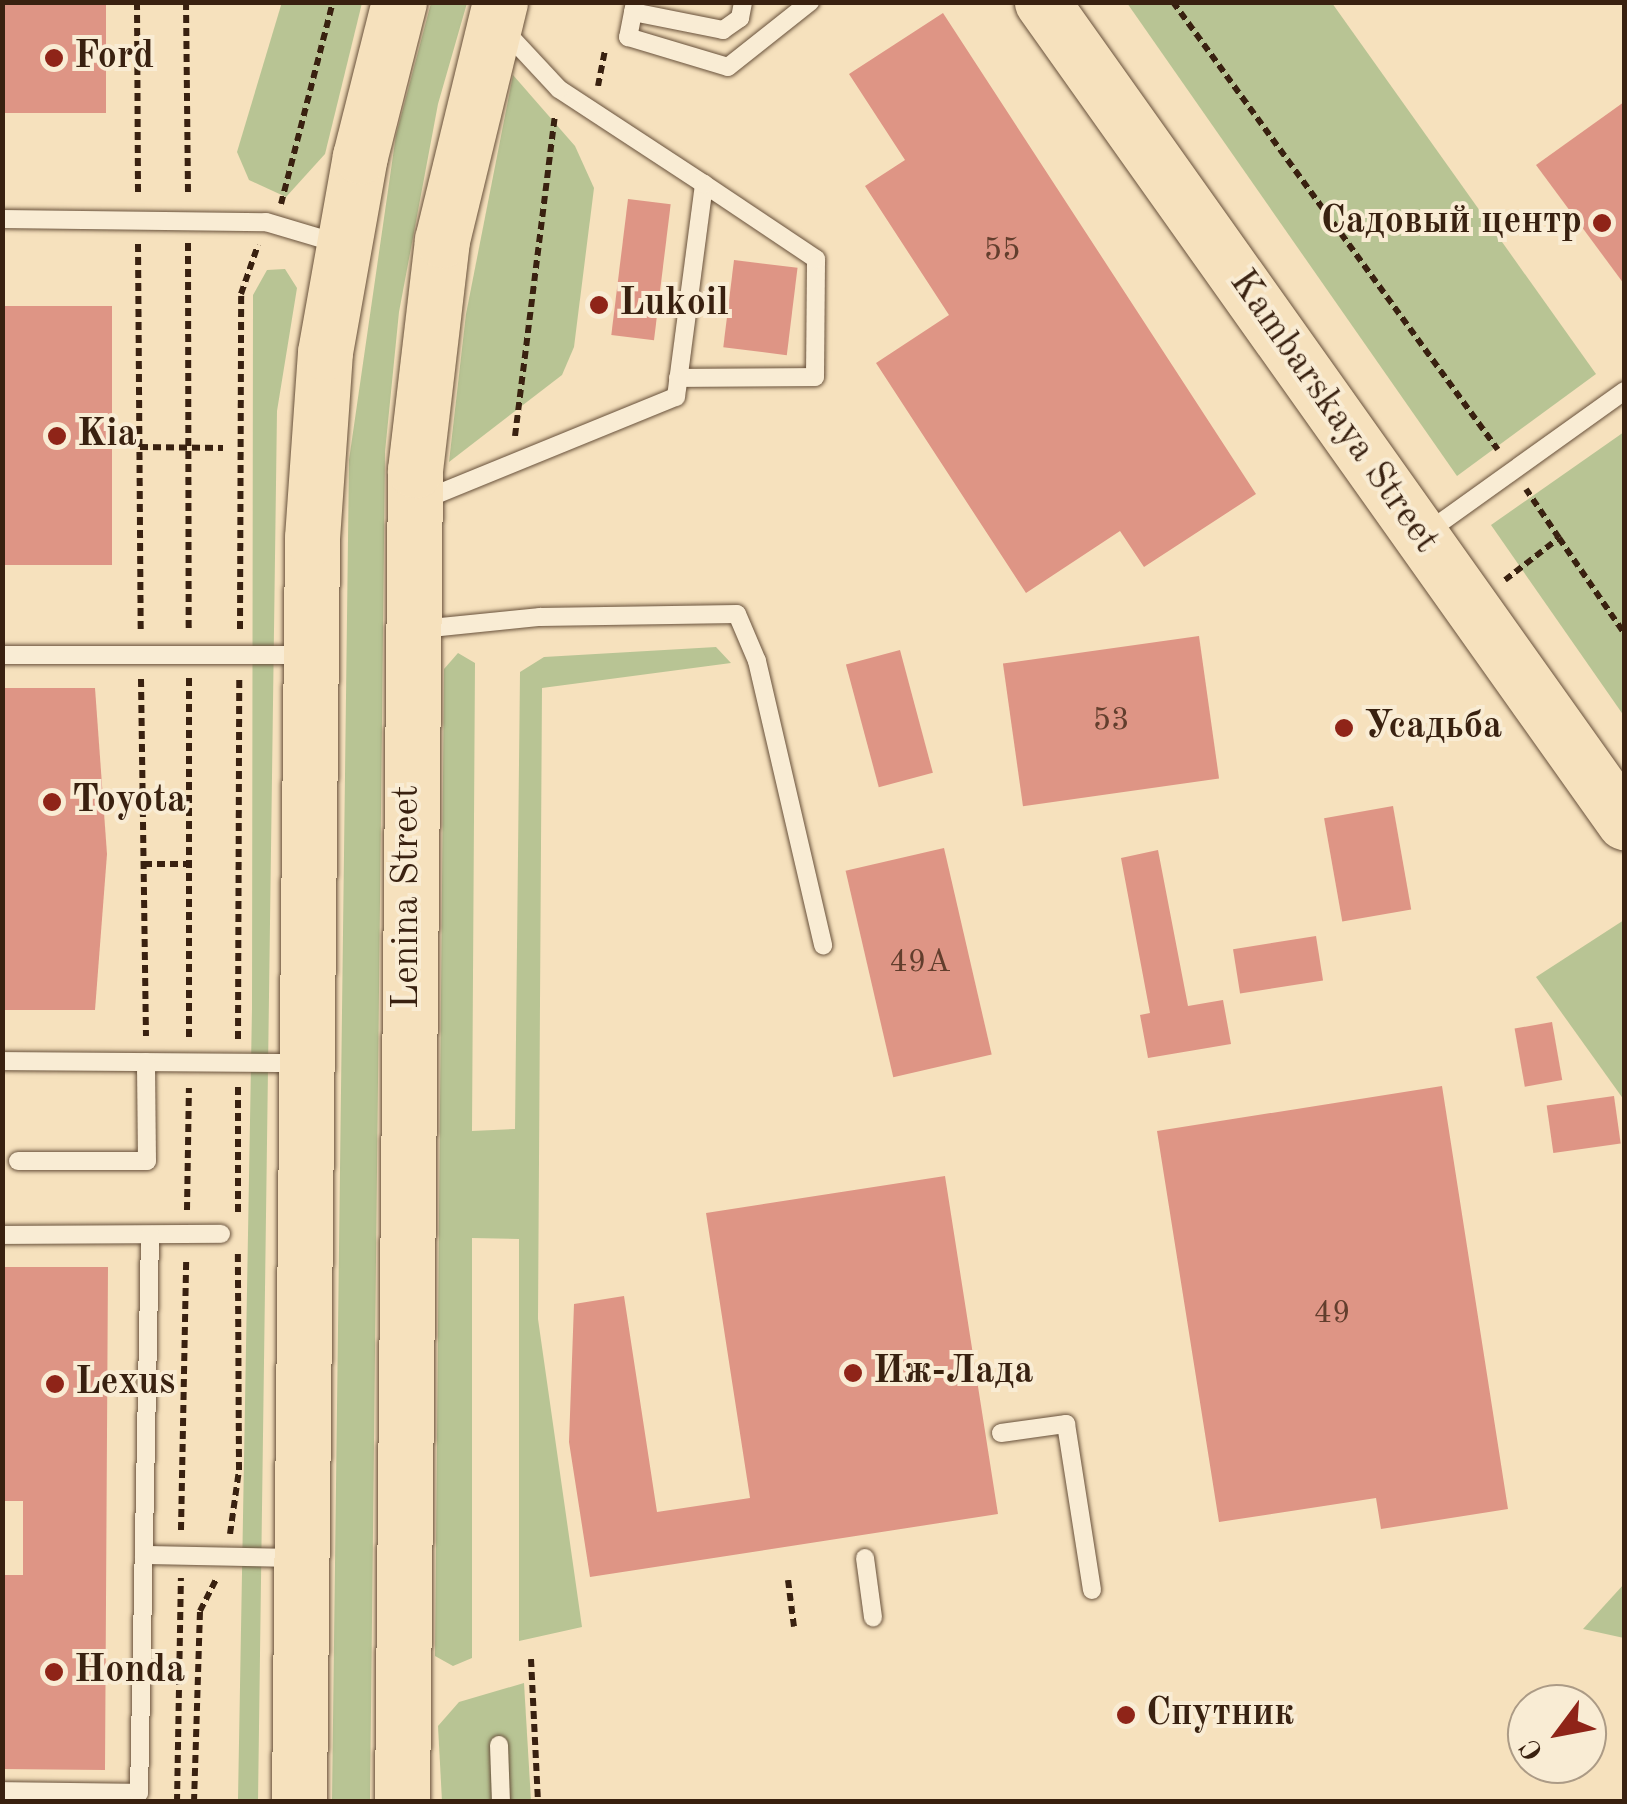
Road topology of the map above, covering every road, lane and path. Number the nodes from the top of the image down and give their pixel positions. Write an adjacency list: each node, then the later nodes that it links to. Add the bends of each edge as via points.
1 (138, 2): 15 (path)
2 (186, 2): 17 (path)
3 (333, 2): 18 (path, via 286,197)
4 (399, 2): 19 (main road)
5 (743, 2): 9 (lane, via 740,18 723,30)
6 (810, 2): 9 (lane, via 728,67 628,37)
7 (1042, 2): 28 (main road, Kambarskaya Street)
8 (1172, 2): 26 (path)
9 (634, 7)
10 (498, 11): 12 (lane); 27 (main road, Lenina Street, via 442,240)
11 (607, 39): 13 (path)
12 (559, 89): 13 (lane); 25 (path)
13 (592, 112): 14 (lane)
14 (704, 184): 20 (lane); 20 (lane, via 816,259 815,377)
15 (138, 218): 16 (lane); 17 (lane); 22 (path)
16 (2, 219)
17 (188, 220): 18 (lane); 23 (path)
18 (266, 222): 19 (lane); 33 (path, via 240,294)
19 (342, 245): 37 (main road, via 318,430)
20 (678, 378): 25 (lane, via 676,397)
21 (1624, 390): 26 (lane)
22 (140, 448): 23 (path); 35 (path)
23 (189, 448): 24 (path); 36 (path)
24 (223, 448)
25 (512, 462): 27 (lane)
26 (1513, 470): 28 (lane); 29 (path)
27 (413, 504): 31 (main road, Lenina Street)
28 (1421, 536): 30 (main road, Kambarskaya Street)
29 (1559, 538): 30 (path); 32 (path)
30 (1472, 607): 38 (main road, Kambarskaya Street)
31 (410, 630): 41 (lane, via 540,617 736,614 756,661); 69 (main road, Lenina Street)
32 (1624, 633)
33 (240, 654): 36 (lane); 37 (lane); 45 (path)
34 (2, 655): 35 (lane)
35 (141, 655): 36 (lane); 39 (path)
36 (189, 655): 40 (path)
37 (311, 655): 46 (main road)
38 (1624, 822)
39 (144, 864): 40 (path); 43 (path)
40 (189, 864): 44 (path)
41 (823, 944)
42 (2, 1061): 43 (lane)
43 (146, 1062): 44 (lane); 47 (lane, via 147,1161)
44 (190, 1062): 45 (lane); 50 (path)
45 (238, 1063): 46 (lane); 48 (path)
46 (307, 1063): 57 (main road)
47 (18, 1161)
48 (238, 1218)
49 (150, 1234): 50 (lane); 51 (lane); 54 (lane)
50 (186, 1234): 52 (lane); 55 (path)
51 (2, 1235)
52 (230, 1235): 56 (path, via 239,1470)
53 (1001, 1433): 60 (lane, via 1066,1424)
54 (144, 1555): 55 (lane); 65 (lane, via 139,1793)
55 (181, 1556): 56 (lane); 66 (path)
56 (226, 1557): 57 (lane); 67 (path, via 200,1612)
57 (302, 1558): 68 (main road)
58 (865, 1558): 61 (lane)
59 (788, 1580): 62 (path)
60 (1092, 1590)
61 (872, 1617)
62 (794, 1627)
63 (530, 1659): 71 (path)
64 (499, 1745): 70 (lane)
65 (2, 1791)
66 (177, 1802)
67 (194, 1802)
68 (299, 1802)
69 (402, 1802)
70 (501, 1802)
71 (538, 1802)

